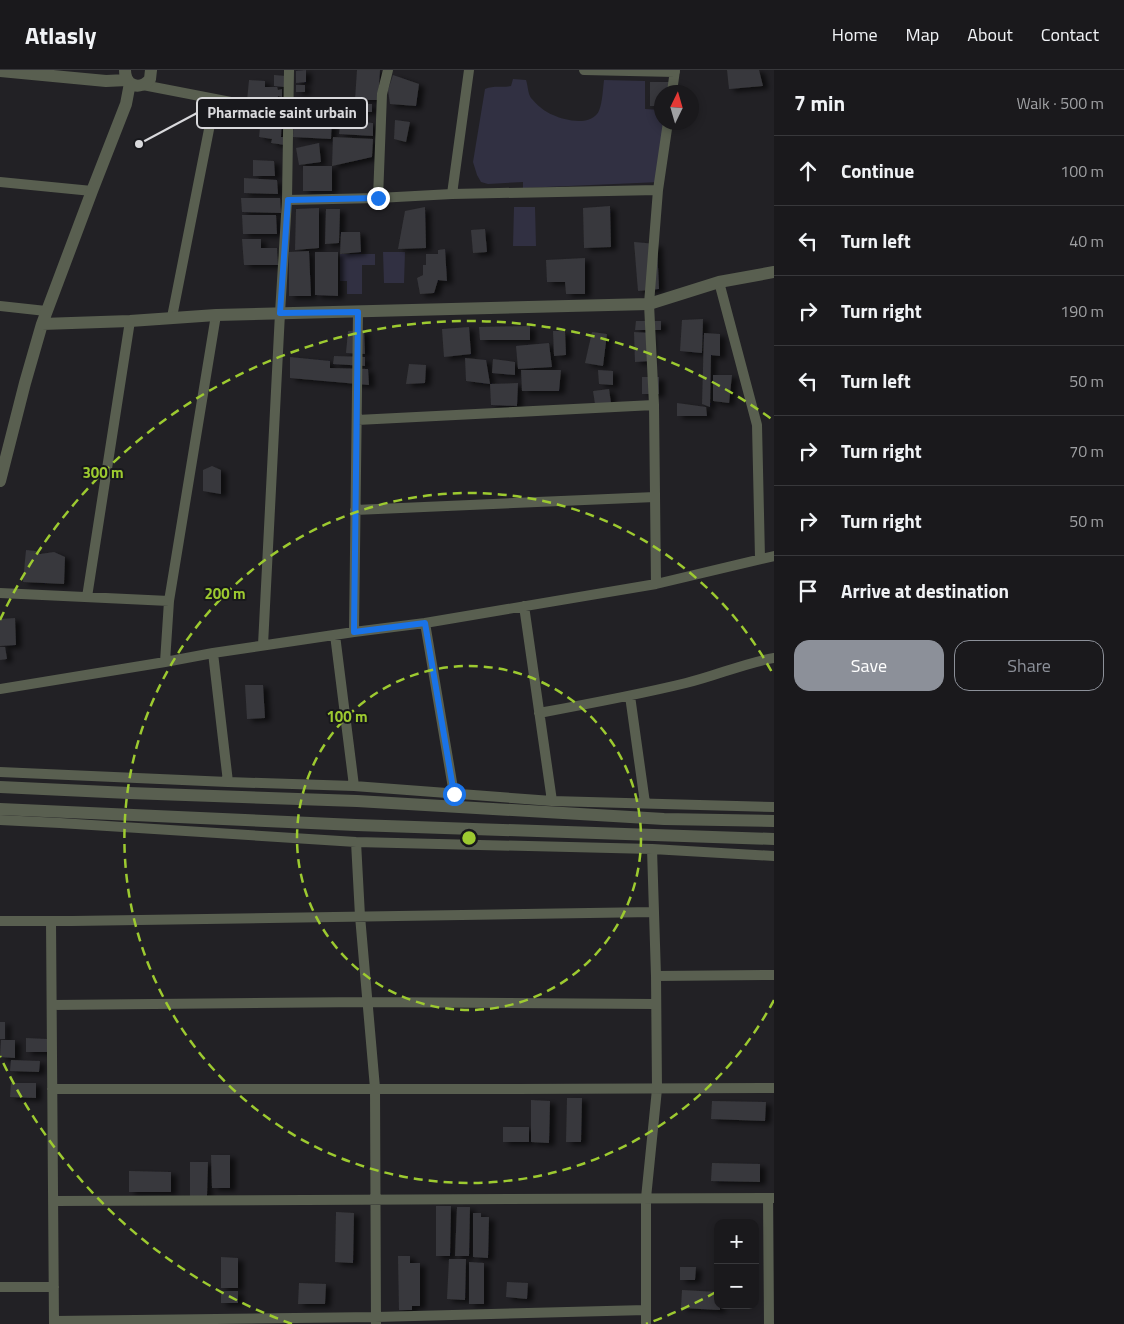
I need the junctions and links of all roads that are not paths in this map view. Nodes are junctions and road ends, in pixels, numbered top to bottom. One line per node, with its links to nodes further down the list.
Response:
1 (0, 70): 7 (street)
2 (151, 70): 10 (street)
3 (289, 70): 14 (street)
4 (388, 70): 20 (street)
5 (469, 70): 19 (street)
6 (584, 70): 8 (street)
7 (15, 71): 9 (street)
8 (675, 71): 11 (street)
9 (127, 78): 10 (street); 13 (street)
10 (143, 85): 12 (street); 13 (street)
11 (673, 85)
12 (215, 99): 14 (street); 30 (street)
13 (126, 104): 18 (street)
14 (288, 113): 21 (street)
15 (667, 130): 17 (street)
16 (0, 182): 18 (street)
17 (658, 190): 19 (street); 24 (street)
18 (92, 191): 26 (street)
19 (452, 194): 20 (street)
20 (378, 198): 21 (street)
21 (288, 200): 28 (street)
22 (774, 272): 23 (street)
23 (719, 282): 24 (street); 39 (street)
24 (649, 304): 27 (street); 33 (street)
25 (0, 306): 26 (street)
26 (46, 311): 32 (street)
27 (358, 312): 28 (street); 34 (street)
28 (280, 313): 29 (street); 48 (street)
29 (216, 315): 30 (street); 43 (street)
30 (172, 318): 31 (street)
31 (130, 321): 32 (street); 42 (street)
32 (42, 324): 35 (street)
33 (654, 405): 34 (street); 36 (street)
34 (357, 420): 37 (street)
35 (0, 481)
36 (655, 497): 37 (street); 40 (street)
37 (355, 510): 46 (street)
38 (774, 556): 39 (street)
39 (760, 558): 40 (street)
40 (656, 584): 44 (street)
41 (0, 593): 42 (street)
42 (86, 597): 43 (street)
43 (169, 601): 51 (street)
44 (524, 606): 45 (street); 54 (street)
45 (425, 623): 46 (street); 59 (street)
46 (354, 632): 47 (street)
47 (335, 635): 48 (street); 57 (street)
48 (263, 646): 49 (street)
49 (213, 653): 51 (street); 56 (street)
50 (774, 658): 53 (street)
51 (165, 662): 52 (street)
52 (0, 689)
53 (630, 696): 54 (street); 61 (street)
54 (539, 714): 60 (street)
55 (0, 772): 56 (street)
56 (228, 782): 57 (street)
57 (354, 786): 59 (street)
58 (0, 787): 65 (street)
59 (454, 794): 60 (street)
60 (552, 801): 61 (street)
61 (645, 803): 62 (street)
62 (774, 807)
63 (0, 809): 66 (street)
64 (0, 820): 67 (street)
65 (774, 821)
66 (774, 840)
67 (356, 842): 68 (street); 71 (street)
68 (652, 849): 69 (street); 70 (street)
69 (774, 856)
70 (654, 912): 71 (street); 75 (street)
71 (360, 916): 73 (street); 76 (street)
72 (0, 921): 73 (street)
73 (51, 921): 78 (street)
74 (774, 975): 75 (street)
75 (656, 976): 77 (street)
76 (367, 1002): 77 (street); 78 (street); 79 (street)
77 (655, 1004): 82 (street)
78 (52, 1005): 81 (street)
79 (375, 1088): 81 (street); 82 (street); 85 (street)
80 (774, 1088): 82 (street)
81 (52, 1089): 86 (street)
82 (657, 1089): 83 (street)
83 (646, 1198): 84 (street); 85 (street); 89 (street)
84 (771, 1198): 93 (street)
85 (375, 1200): 86 (street); 90 (street)
86 (53, 1201): 88 (street)
87 (0, 1287): 88 (street)
88 (54, 1287): 91 (street)
89 (646, 1310): 90 (street); 92 (street)
90 (376, 1320): 91 (street)
91 (54, 1322)
92 (646, 1324)
93 (769, 1324)

